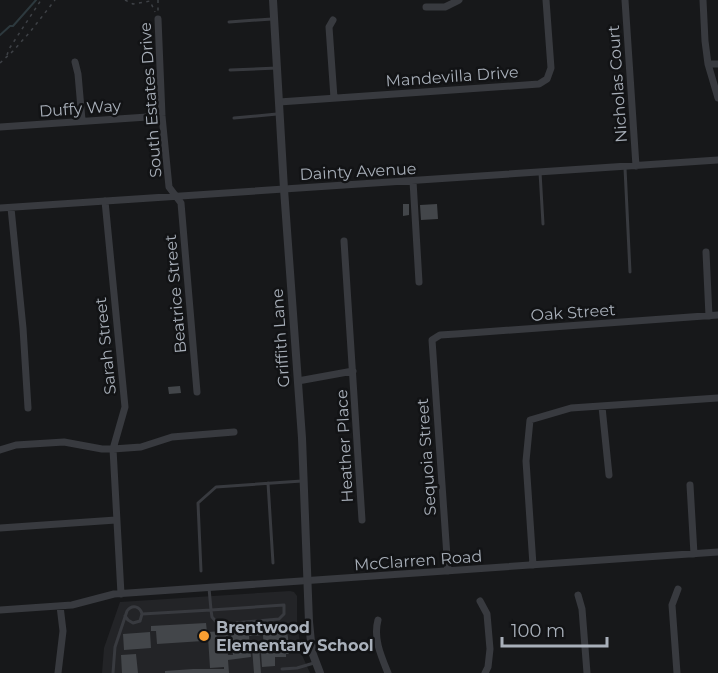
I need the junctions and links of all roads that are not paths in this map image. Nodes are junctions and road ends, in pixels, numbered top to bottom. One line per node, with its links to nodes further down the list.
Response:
1 (273, 0): 7 (street, Griffith Lane)
2 (459, 0): 6 (street)
3 (546, 0): 16 (street, Mandevilla Drive)
4 (625, 0): 26 (street, Nicholas Court)
5 (703, 0): 12 (street)
6 (426, 7)
7 (274, 18): 10 (lane); 14 (street, Griffith Lane)
8 (158, 19): 20 (street, South Estates Drive)
9 (333, 20): 16 (street)
10 (229, 22)
11 (75, 62): 22 (street)
12 (708, 64): 13 (street); 17 (street)
13 (718, 64)
14 (277, 68): 15 (lane); 18 (street, Griffith Lane)
15 (230, 70)
16 (334, 98): 18 (street, Mandevilla Drive)
17 (718, 98)
18 (279, 102): 19 (street, Griffith Lane)
19 (279, 114): 21 (lane); 29 (street, Griffith Lane)
20 (162, 116): 22 (street, Duffy Way); 30 (street, South Estates Drive)
21 (234, 118)
22 (82, 120): 23 (street, Duffy Way)
23 (0, 127)
24 (718, 160): 26 (street, Dainty Avenue)
25 (625, 166): 26 (street, Dainty Avenue); 27 (street, Dainty Avenue); 37 (lane)
26 (636, 166)
27 (540, 172): 28 (street, Dainty Avenue); 34 (lane)
28 (413, 181): 29 (street, Dainty Avenue); 38 (street)
29 (284, 189): 30 (street, Dainty Avenue); 43 (street, Griffith Lane)
30 (176, 196): 31 (street, Dainty Avenue); 44 (street, Beatrice Street)
31 (105, 201): 33 (street, Dainty Avenue); 49 (street, Sarah Street)
32 (0, 208): 33 (street, Dainty Avenue)
33 (11, 208): 47 (street)
34 (543, 224)
35 (344, 241): 42 (street, Heather Place)
36 (706, 252): 40 (street)
37 (630, 272)
38 (419, 282)
39 (718, 315): 40 (street, Oak Street)
40 (709, 316): 41 (street, Oak Street)
41 (432, 340): 63 (street, Sequoia Street)
42 (353, 371): 43 (street, Heather Place); 56 (street, Heather Place)
43 (298, 381): 52 (street, Griffith Lane)
44 (197, 392)
45 (718, 398): 46 (street)
46 (602, 406): 51 (street); 61 (street)
47 (28, 408)
48 (234, 432): 49 (street)
49 (112, 449): 50 (street); 55 (street, Sarah Street)
50 (0, 450)
51 (609, 475)
52 (303, 481): 53 (lane); 64 (street, Griffith Lane)
53 (268, 483): 60 (lane); 62 (lane)
54 (690, 485): 59 (street)
55 (116, 520): 57 (street); 67 (street, Sarah Street)
56 (362, 520)
57 (0, 528)
58 (718, 552): 59 (street, McClarren Road)
59 (694, 554): 61 (street, McClarren Road)
60 (273, 563)
61 (534, 565): 63 (street, McClarren Road)
62 (201, 571)
63 (448, 571): 64 (street, McClarren Road)
64 (307, 581): 65 (street, McClarren Road); 76 (street, Griffith Lane)
65 (210, 588): 67 (street, McClarren Road); 72 (lane)
66 (678, 589): 86 (street)
67 (121, 594): 70 (street, McClarren Road)
68 (578, 595): 85 (street)
69 (480, 601): 84 (street)
70 (60, 606): 71 (street, McClarren Road); 79 (street)
71 (0, 610)
72 (211, 610): 72 (lane); 73 (lane)
73 (142, 614): 74 (lane); 74 (lane)
74 (125, 616): 80 (lane)
75 (378, 620): 83 (street)
76 (316, 662): 77 (lane); 82 (street, Griffith Lane)
77 (297, 668): 78 (lane); 81 (lane)
78 (282, 669)
79 (58, 673)
80 (113, 673)
81 (298, 673)
82 (320, 673)
83 (388, 673)
84 (485, 673)
85 (587, 673)
86 (677, 673)

